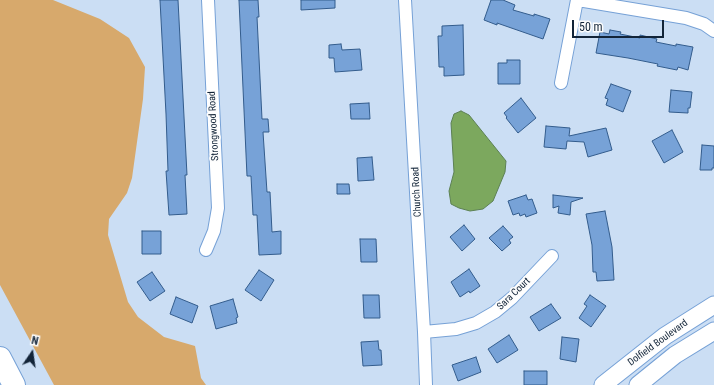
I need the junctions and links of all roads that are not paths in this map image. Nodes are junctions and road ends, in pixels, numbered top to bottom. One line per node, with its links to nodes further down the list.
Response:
1 (208, 0): 6 (street, Strongwood Road)
2 (405, 0): 10 (street, Church Road)
3 (577, 0): 4 (street); 5 (street)
4 (714, 31)
5 (561, 83)
6 (206, 250)
7 (552, 256): 10 (street, Sara Court)
8 (714, 305): 14 (main road, Dolfield Boulevard)
9 (714, 331): 15 (main road, Dolfield Boulevard)
10 (424, 332): 13 (street, Church Road)
11 (0, 358): 12 (highway)
12 (14, 385)
13 (426, 385)
14 (603, 385)
15 (638, 385)

